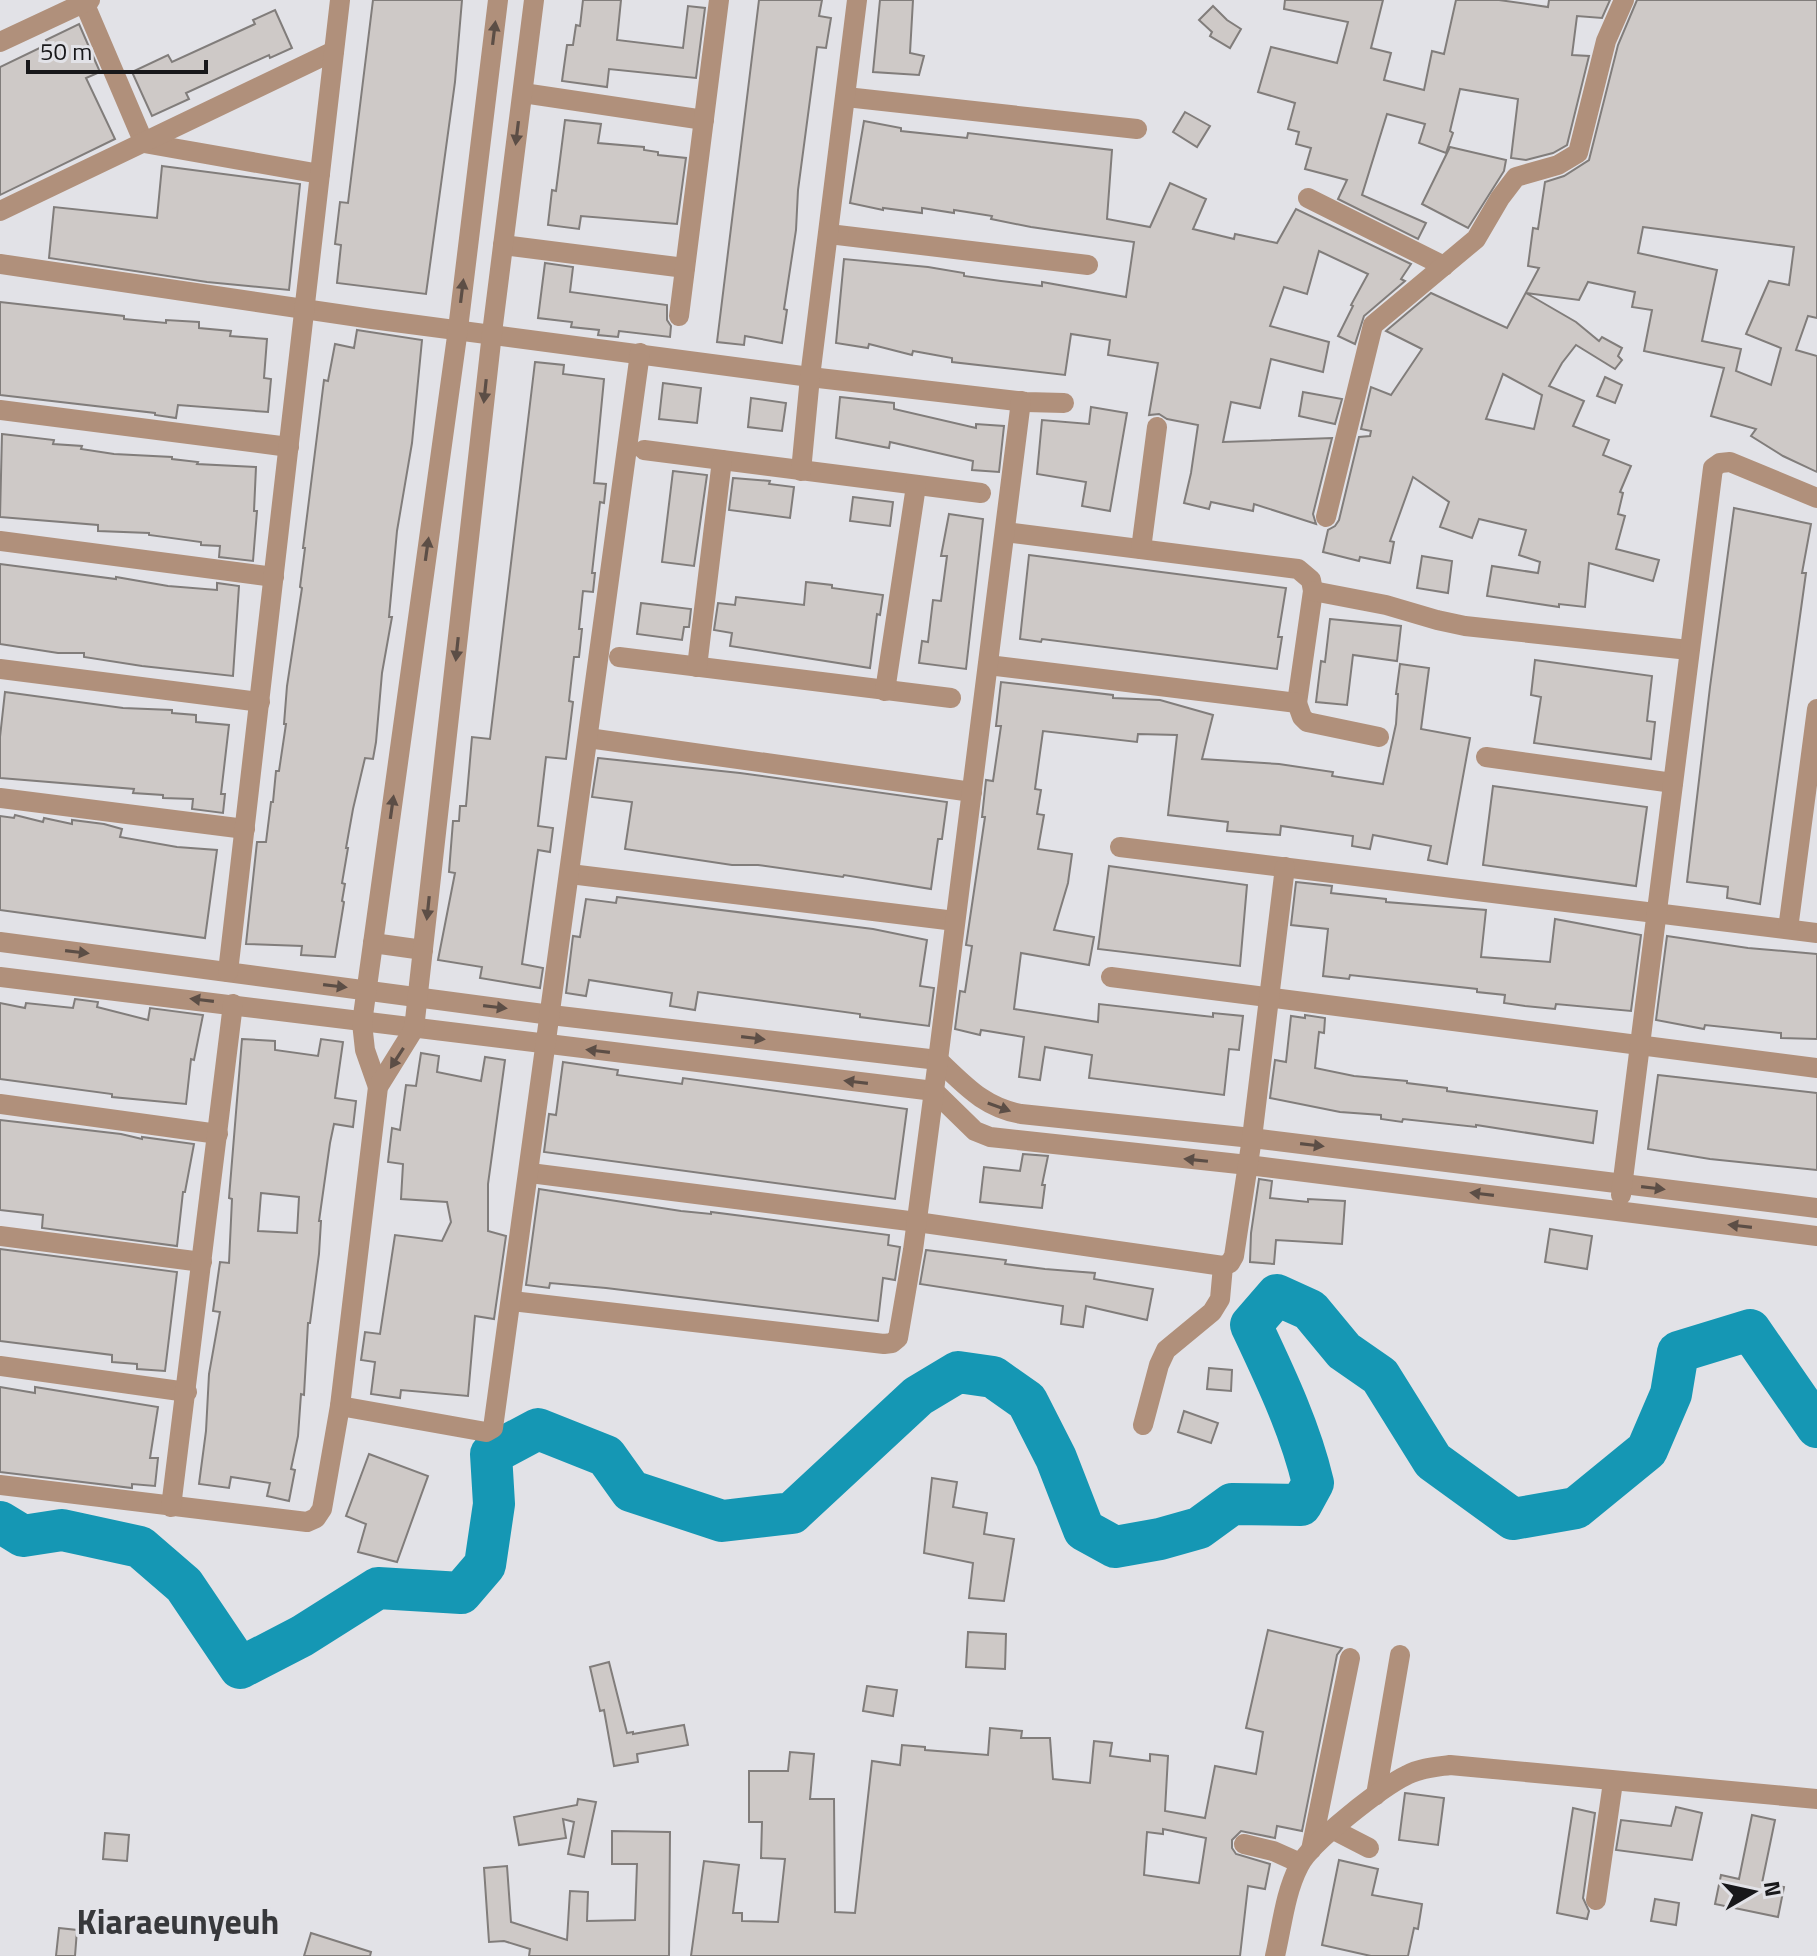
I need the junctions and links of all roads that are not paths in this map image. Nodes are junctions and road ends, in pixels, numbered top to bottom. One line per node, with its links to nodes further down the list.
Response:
1 (340, 0): 9 (street)
2 (498, 0): 26 (street, one-way to 2)
3 (534, 0): 10 (street)
4 (719, 0): 12 (street)
5 (857, 0): 11 (street)
6 (1624, 0): 22 (street)
7 (85, 1): 8 (street); 14 (street)
8 (0, 42)
9 (334, 51): 14 (street); 15 (street)
10 (523, 93): 12 (street); 19 (street, one-way to 19)
11 (846, 97): 13 (street); 18 (street)
12 (704, 120): 23 (street)
13 (1137, 129)
14 (144, 143): 15 (street); 17 (street)
15 (320, 174): 24 (street)
16 (1308, 198): 22 (street)
17 (0, 211)
18 (829, 234): 21 (street); 29 (street)
19 (503, 245): 23 (street); 27 (street)
20 (0, 264): 24 (street)
21 (1088, 265)
22 (1444, 266): 41 (street)
23 (685, 268): 25 (street)
24 (305, 310): 26 (street); 34 (street)
25 (679, 316)
26 (458, 329): 27 (street); 72 (street, one-way to 26)
27 (492, 333): 28 (street); 73 (street, one-way to 73)
28 (640, 353): 29 (street); 58 (street)
29 (810, 377): 30 (street); 37 (street)
30 (1021, 401): 31 (street); 42 (street)
31 (1064, 403)
32 (0, 410): 34 (street)
33 (1157, 427): 44 (street)
34 (289, 447): 45 (street)
35 (644, 450): 36 (street)
36 (722, 460): 37 (street); 50 (street)
37 (801, 471): 38 (street)
38 (916, 486): 39 (street); 52 (street)
39 (981, 493)
40 (1817, 498): 47 (street)
41 (1326, 517)
42 (1005, 532): 44 (street); 49 (street)
43 (0, 541): 45 (street)
44 (1141, 549): 46 (street)
45 (274, 577): 54 (street)
46 (1313, 591): 47 (street); 55 (street)
47 (1689, 650): 60 (street)
48 (619, 657): 50 (street)
49 (988, 665): 55 (street); 61 (street)
50 (697, 667): 52 (street)
51 (0, 669): 54 (street)
52 (885, 691): 53 (street)
53 (951, 698)
54 (260, 702): 63 (street)
55 (1297, 703): 57 (street)
56 (1817, 709): 69 (street)
57 (1379, 737)
58 (588, 738): 61 (street); 66 (street)
59 (1486, 757): 60 (street)
60 (1673, 783): 67 (street)
61 (972, 792): 68 (street)
62 (0, 798): 63 (street)
63 (245, 829): 74 (street)
64 (1120, 847): 65 (street)
65 (1285, 867): 67 (street); 79 (street)
66 (570, 874): 68 (street); 81 (street)
67 (1656, 913): 69 (street); 85 (street)
68 (955, 921): 86 (street)
69 (1788, 929): 70 (street)
70 (1817, 933)
71 (0, 942): 74 (street, one-way to 74)
72 (373, 943): 73 (street); 77 (street)
73 (423, 950): 78 (street)
74 (228, 972): 77 (street, one-way to 77)
75 (0, 977): 80 (street, one-way to 75)
76 (1111, 977): 79 (street)
77 (367, 990): 78 (street); 82 (street)
78 (418, 997): 81 (street, one-way to 81); 83 (street)
79 (1269, 997): 85 (street); 92 (street)
80 (233, 1004): 82 (street); 91 (street)
81 (551, 1015): 84 (street); 86 (street, one-way to 86)
82 (362, 1023): 83 (street); 88 (street)
83 (414, 1029): 84 (street); 88 (street, one-way to 88)
84 (547, 1044): 89 (street, one-way to 84); 94 (street)
85 (1640, 1044): 87 (street); 95 (street)
86 (938, 1060): 89 (street); 92 (street, one-way to 92)
87 (1817, 1068)
88 (378, 1087): 106 (street)
89 (934, 1091): 93 (street, one-way to 89); 98 (street)
90 (0, 1104): 91 (street)
91 (218, 1134): 101 (street)
92 (1252, 1138): 93 (street); 95 (street, one-way to 95)
93 (1248, 1165): 97 (street, one-way to 93); 102 (street)
94 (530, 1173): 98 (street); 103 (street)
95 (1622, 1184): 96 (street, one-way to 96); 97 (street)
96 (1817, 1208)
97 (1619, 1211): 100 (street, one-way to 97)
98 (917, 1222): 102 (street); 103 (street)
99 (0, 1236): 101 (street)
100 (1817, 1236)
101 (202, 1262): 105 (street)
102 (1223, 1266): 107 (street)
103 (512, 1301): 106 (street)
104 (0, 1366): 105 (street)
105 (187, 1392): 109 (street)
106 (340, 1406): 109 (street)
107 (1143, 1425)
108 (0, 1485): 109 (street)
109 (171, 1507)
110 (1400, 1655): 113 (street)
111 (1350, 1658): 118 (street)
112 (1613, 1782): 113 (street); 114 (street); 119 (street)
113 (1376, 1795): 115 (street)
114 (1817, 1799)
115 (1334, 1830): 117 (street); 118 (street)
116 (1244, 1844): 118 (street)
117 (1369, 1848)
118 (1305, 1856): 120 (street)
119 (1596, 1900)
120 (1275, 1956)

